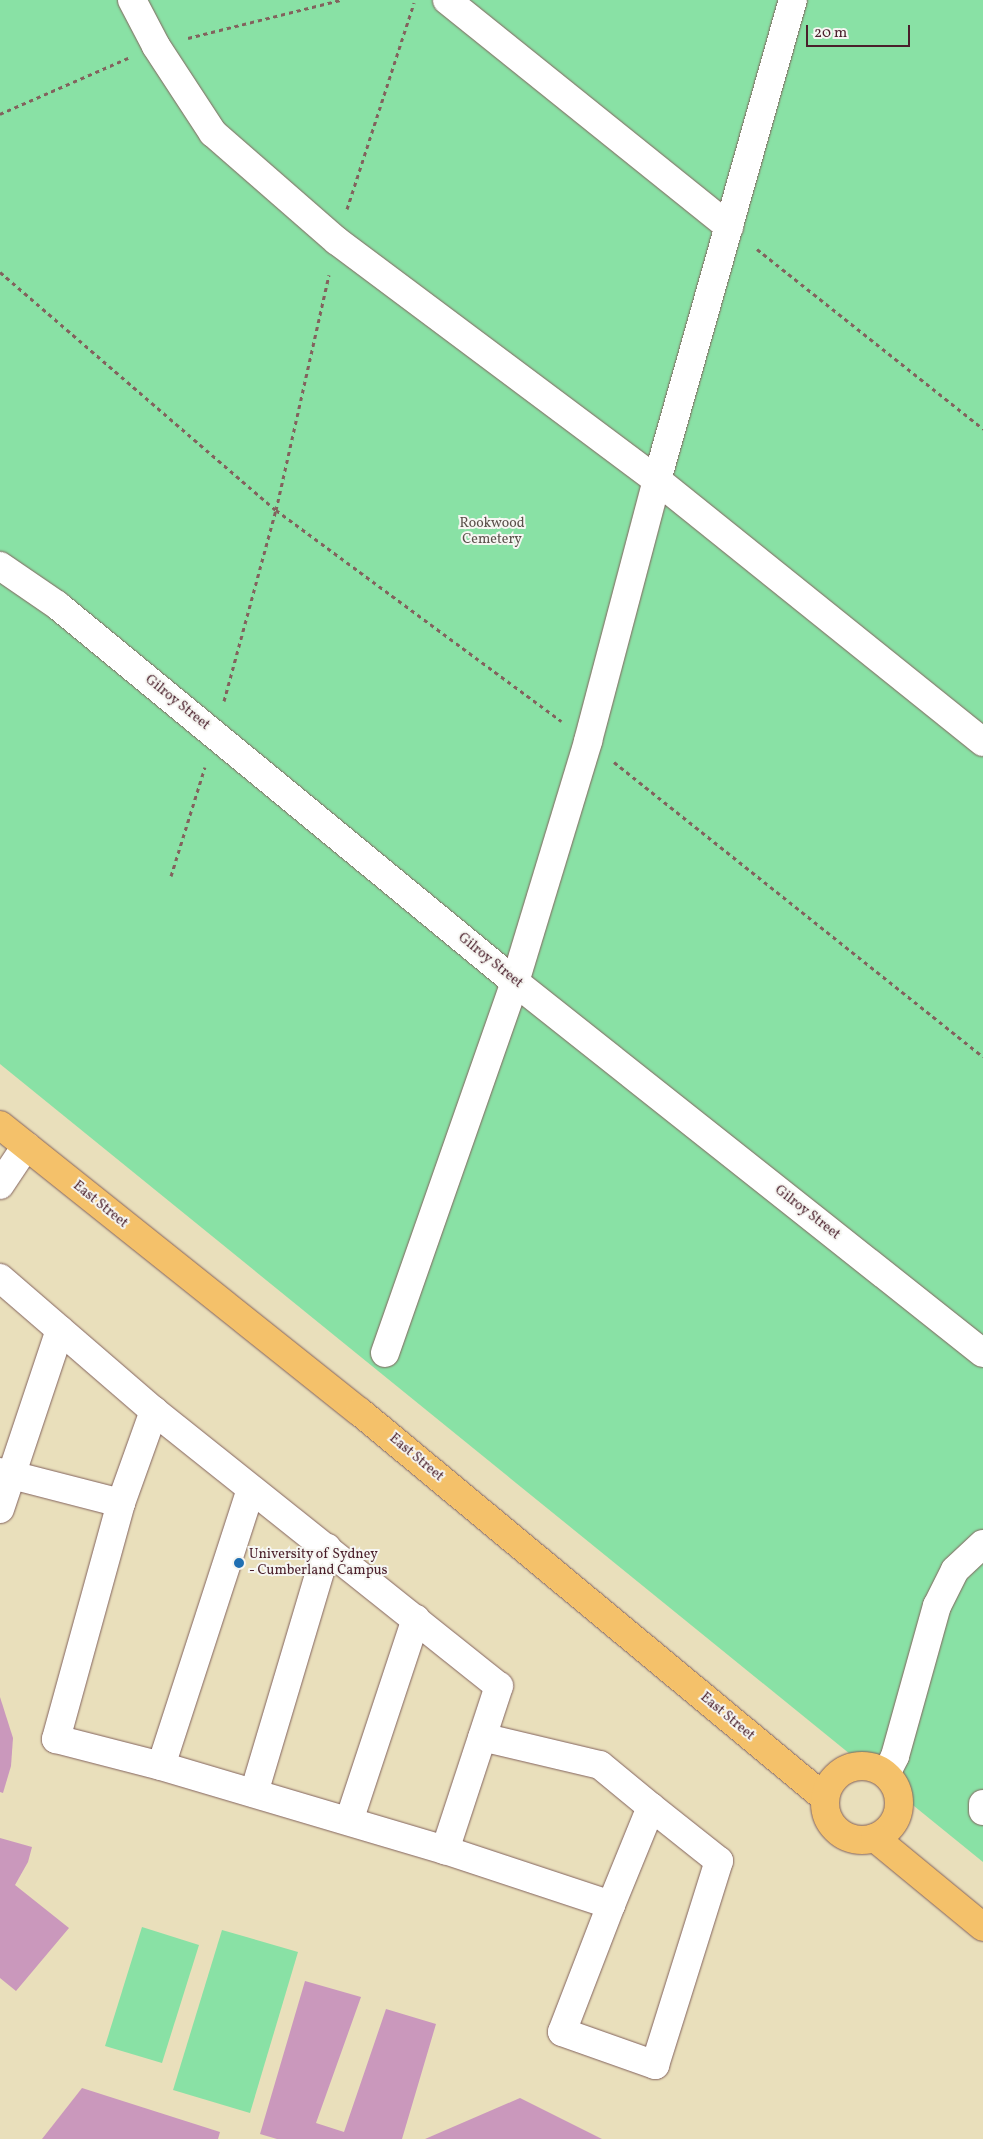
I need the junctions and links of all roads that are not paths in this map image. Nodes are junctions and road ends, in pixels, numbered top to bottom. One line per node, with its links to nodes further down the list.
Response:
1 (132, 0): 5 (street)
2 (447, 0): 4 (street)
3 (794, 0): 4 (street)
4 (729, 227): 5 (street)
5 (657, 480): 7 (street); 8 (street)
6 (0, 566): 8 (street, Gilroy Street)
7 (983, 742)
8 (515, 982): 14 (street); 15 (street, Gilroy Street)
9 (0, 1126): 10 (main road, East Street)
10 (26, 1146): 11 (street); 28 (main road, East Street)
11 (0, 1185)
12 (0, 1278): 13 (street)
13 (60, 1330): 16 (street); 17 (street)
14 (385, 1352)
15 (983, 1353)
16 (154, 1411): 18 (street); 19 (street)
17 (4, 1473): 19 (street); 20 (street)
18 (251, 1488): 22 (street); 25 (street)
19 (121, 1503): 25 (street)
20 (0, 1509)
21 (983, 1544): 26 (street)
22 (327, 1548): 23 (street); 27 (street)
23 (416, 1619): 24 (street); 32 (street)
24 (482, 1737): 30 (street); 34 (street)
25 (161, 1766): 27 (street)
26 (886, 1774): 28 (main road); 33 (main road)
27 (254, 1793): 32 (street)
28 (825, 1798): 33 (main road)
29 (983, 1804): 31 (street)
30 (651, 1806): 35 (street); 35 (street)
31 (983, 1811)
32 (349, 1821): 34 (street)
33 (874, 1838): 36 (main road)
34 (445, 1850): 35 (street)
35 (611, 1905)
36 (983, 1927)

